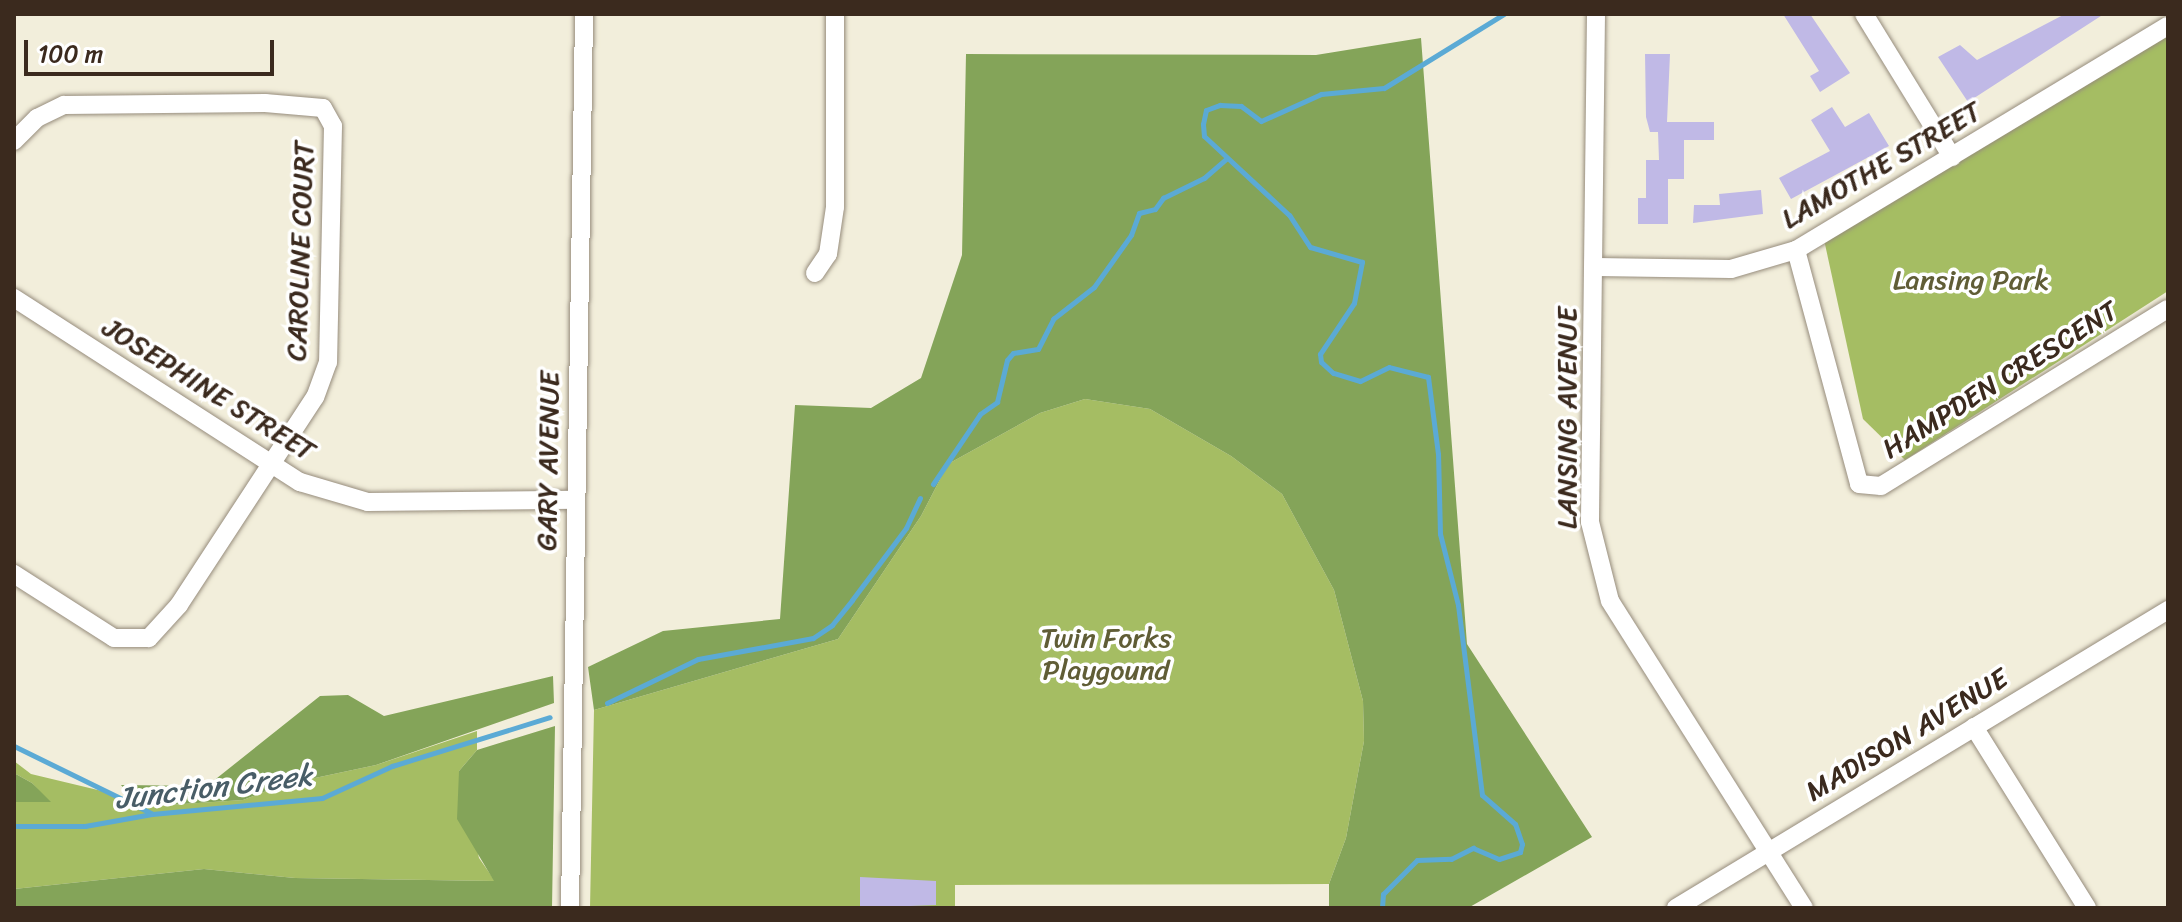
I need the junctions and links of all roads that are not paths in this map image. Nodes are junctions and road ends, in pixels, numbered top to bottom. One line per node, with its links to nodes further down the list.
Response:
1 (584, 14): 14 (street, GARY AVENUE)
2 (835, 14): 10 (street)
3 (1596, 14): 9 (street, LANSING AVENUE)
4 (1864, 14): 7 (street)
5 (2168, 26): 7 (street, LAMOTHE STREET)
6 (14, 141): 13 (street, CAROLINE COURT)
7 (1952, 157): 8 (street, LAMOTHE STREET)
8 (1796, 250): 9 (street, LAMOTHE STREET); 12 (street, HAMPDEN CRESCENT)
9 (1596, 267): 18 (street, LANSING AVENUE)
10 (815, 273)
11 (14, 298): 13 (street, JOSEPHINE STREET)
12 (2168, 309)
13 (270, 465): 14 (street, JOSEPHINE STREET); 15 (street)
14 (576, 500): 19 (street, GARY AVENUE)
15 (14, 574)
16 (2168, 610): 17 (street, MADISON AVENUE)
17 (1974, 727): 18 (street, MADISON AVENUE); 22 (street)
18 (1768, 853): 20 (street, MADISON AVENUE); 21 (street, LANSING AVENUE)
19 (570, 908)
20 (1676, 908)
21 (1804, 908)
22 (2087, 908)

